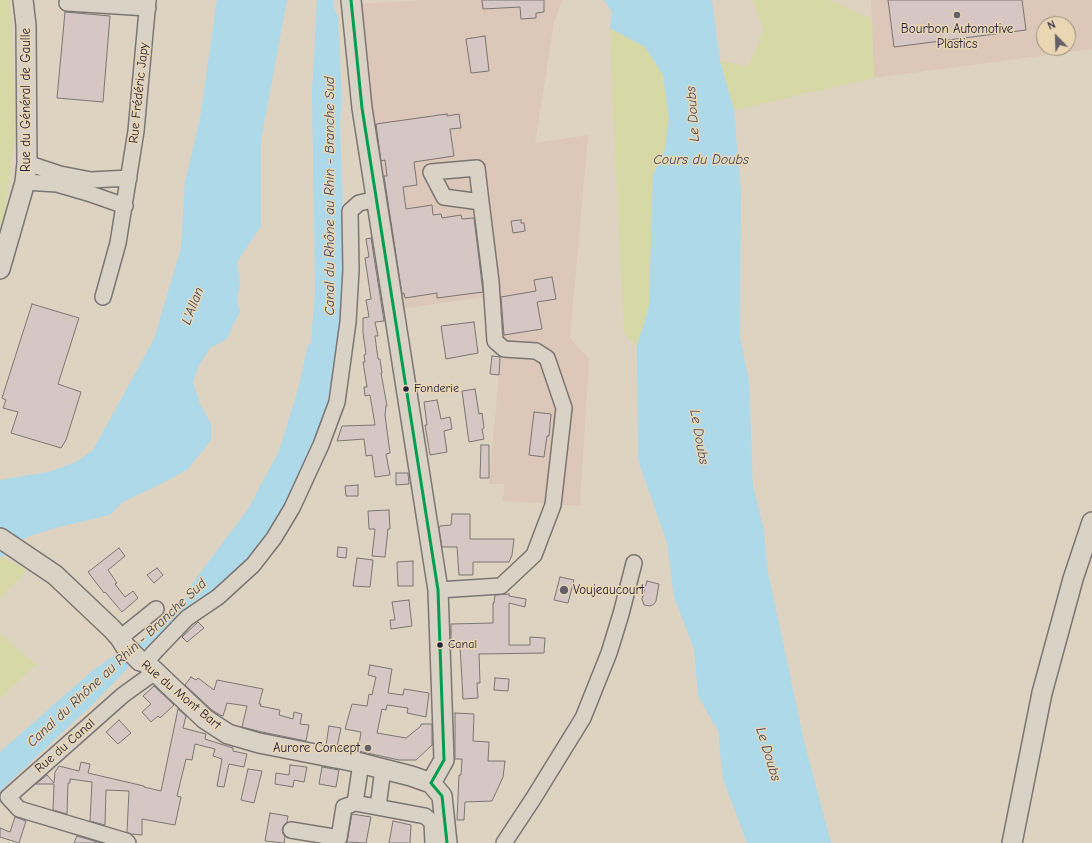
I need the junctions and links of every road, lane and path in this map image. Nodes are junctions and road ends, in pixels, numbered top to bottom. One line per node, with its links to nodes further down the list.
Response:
1 (24, 0): 5 (main road, Rue du Général de Gaulle)
2 (355, 0): 8 (main road)
3 (67, 3): 4 (street, Rue Frédéric Japy)
4 (148, 4): 6 (street, Rue Frédéric Japy)
5 (27, 163): 6 (street); 7 (main road, Rue du Général de Gaulle)
6 (129, 178): 10 (street, Rue Frédéric Japy)
7 (25, 182): 10 (street); 11 (main road, Rue du Général de Gaulle)
8 (377, 199): 16 (main road); 19 (street, Rue du Canal)
9 (481, 202): 16 (street)
10 (125, 206): 12 (street, Rue Frédéric Japy)
11 (0, 269)
12 (103, 297)
13 (1092, 522): 30 (main road)
14 (0, 538): 18 (main road, Rue du Mont Bart)
15 (634, 563): 29 (street)
16 (438, 590): 22 (main road)
17 (156, 608): 18 (street)
18 (122, 642): 19 (main road, Rue du Mont Bart)
19 (147, 665): 20 (main road, Rue du Mont Bart); 26 (street, Rue du Canal)
20 (361, 763): 21 (main road, Rue du Mont Bart); 23 (street)
21 (383, 769): 22 (main road, Rue du Mont Bart); 24 (street)
22 (431, 783): 28 (main road)
23 (354, 803): 24 (street); 25 (street)
24 (378, 807): 27 (street)
25 (291, 830)
26 (128, 843)
27 (433, 843)
28 (447, 843)
29 (504, 843)
30 (1012, 843)

